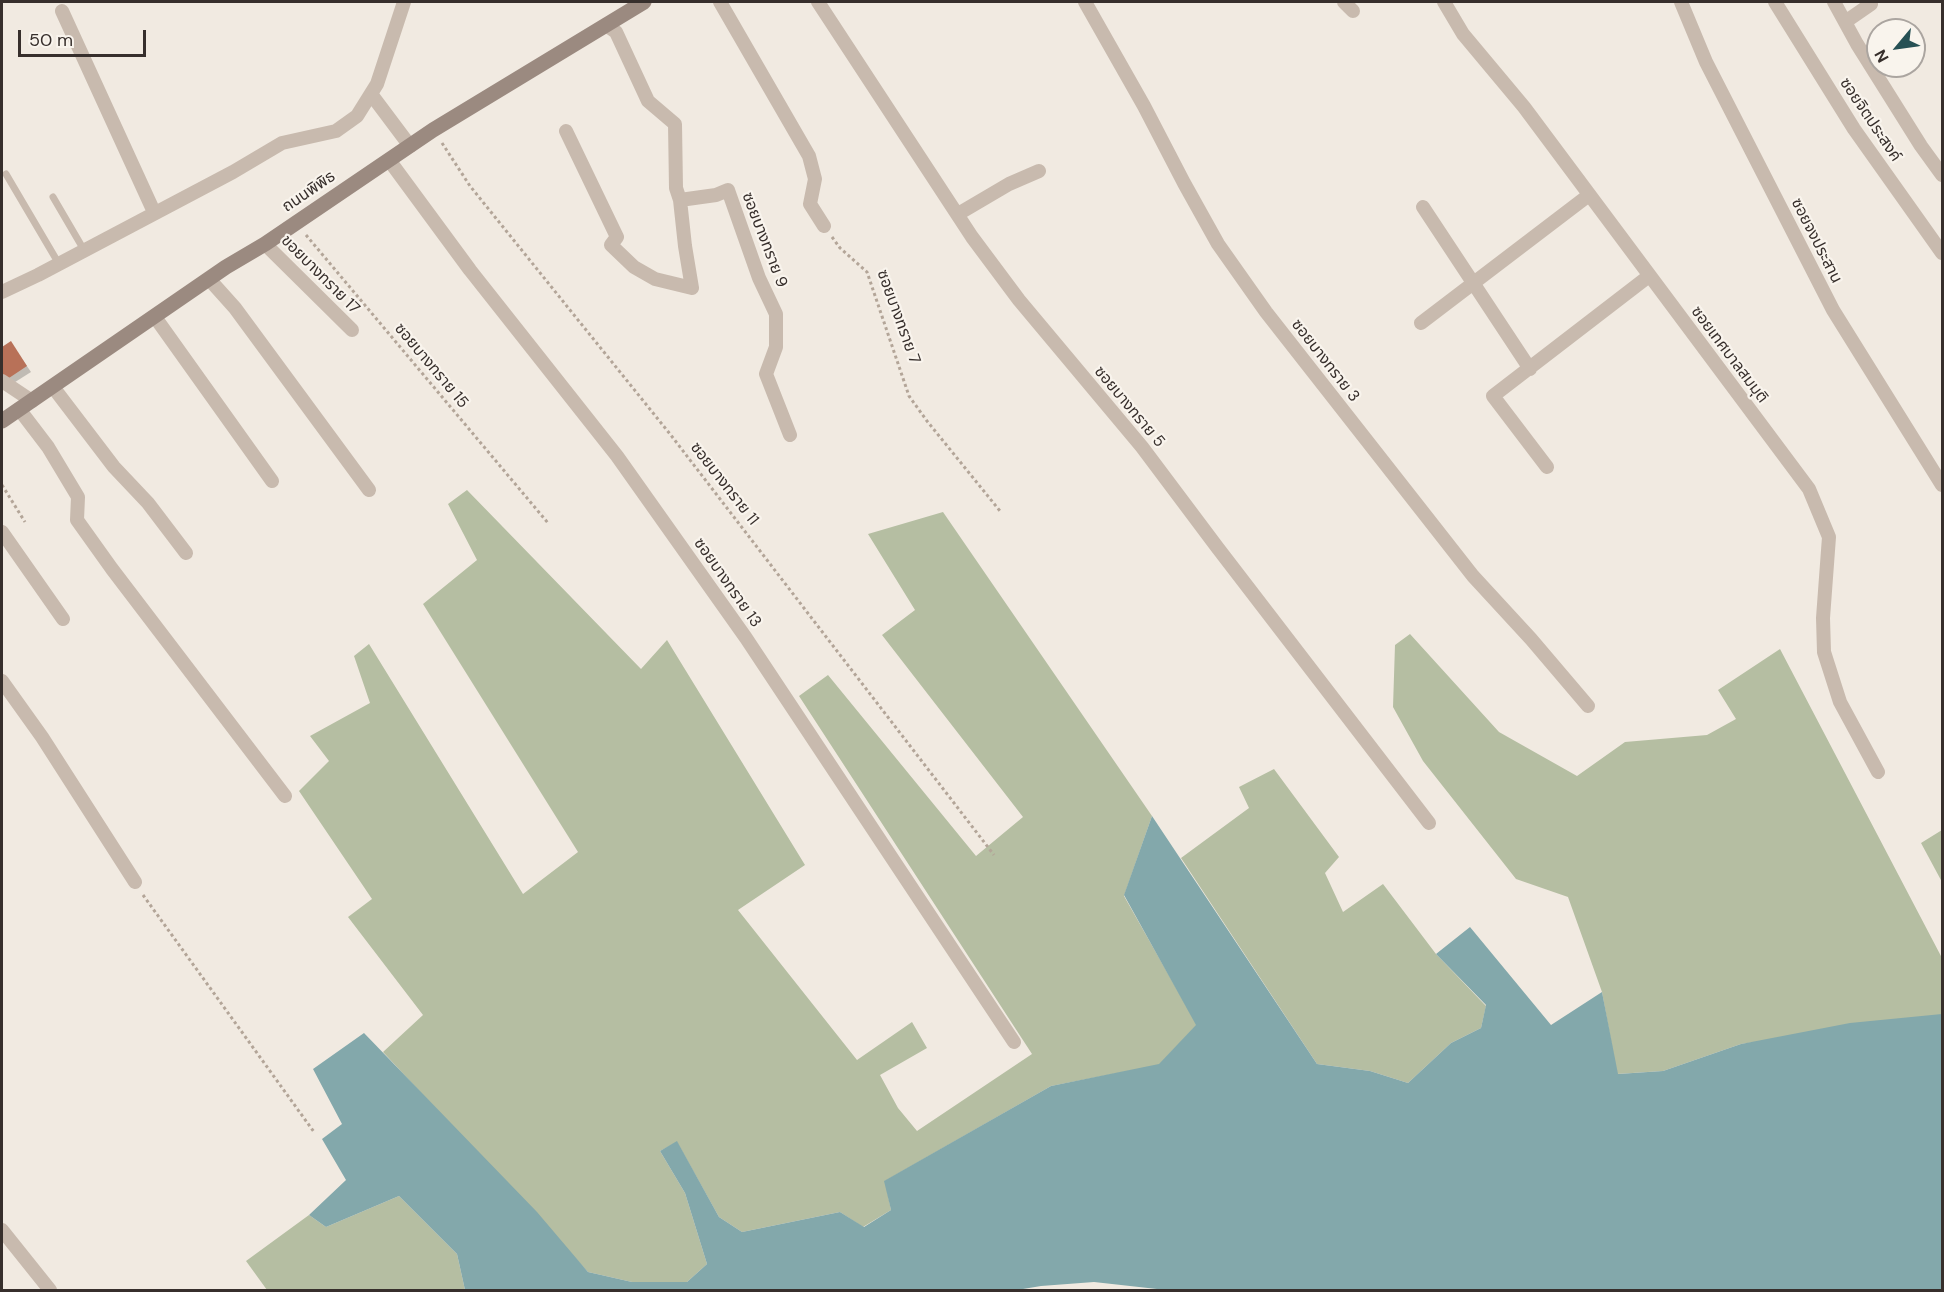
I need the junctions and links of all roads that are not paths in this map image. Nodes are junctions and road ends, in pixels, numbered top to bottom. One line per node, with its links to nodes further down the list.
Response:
1 (404, 2): 14 (street)
2 (644, 2): 13 (street, ถนนพิพิธ)
3 (720, 2): 27 (street)
4 (818, 2): 26 (street, ซอยบางทราย 5)
5 (1085, 2): 53 (street, ซอยบางทราย 3)
6 (1444, 2): 21 (street, ซอยเทศบาลสมมุติ)
7 (1681, 2): 47 (street, ซอยจงประสาน)
8 (1775, 2): 30 (street, ซอยจิตประสงค์)
9 (1834, 2): 12 (street)
10 (1870, 2): 12 (street)
11 (62, 11): 25 (street)
12 (1845, 22): 20 (street)
13 (606, 25): 16 (street, ถนนพิพิธ); 23 (street)
14 (371, 94): 16 (street); 25 (street)
15 (566, 131): 23 (street)
16 (410, 146): 17 (street, ถนนพิพิธ)
17 (389, 159): 28 (street, ถนนพิพิธ); 58 (street, ซอยบางทราย 13)
18 (1039, 171): 26 (street)
19 (6, 174): 31 (lane)
20 (1942, 176)
21 (1589, 195): 32 (street, ซอยเทศบาลสมมุติ); 34 (street)
22 (53, 197): 29 (lane)
23 (680, 200): 44 (street, ซอยบางทราย 9)
24 (1423, 207): 34 (street)
25 (154, 212): 29 (street)
26 (958, 214): 56 (street, ซอยบางทราย 5)
27 (824, 226)
28 (265, 244): 33 (street, ถนนพิพิธ); 38 (street, ขอยบางทราย 17)
29 (84, 250): 31 (street)
30 (1942, 253)
31 (59, 264): 35 (street)
32 (1649, 276): 39 (street); 54 (street, ซอยเทศบาลสมมุติ)
33 (209, 279): 36 (street, ถนนพิพิธ); 48 (street)
34 (1473, 284): 37 (street); 39 (street)
35 (2, 292)
36 (155, 317): 41 (street, ถนนพิพิธ); 46 (street)
37 (1421, 323)
38 (352, 330)
39 (1530, 369): 45 (street)
40 (2, 381): 42 (street)
41 (53, 387): 42 (street, ถนนพิพิธ); 50 (street)
42 (25, 405): 43 (street, ถนนพิพิธ); 55 (street)
43 (2, 421)
44 (790, 435)
45 (1547, 467)
46 (272, 481)
47 (1942, 485)
48 (369, 490)
49 (2, 532): 51 (street)
50 (186, 553)
51 (63, 618)
52 (2, 681): 57 (street)
53 (1588, 706)
54 (1878, 772)
55 (285, 796)
56 (1429, 823)
57 (135, 882)
58 (1014, 1042)
59 (2, 1230): 60 (street)
60 (50, 1290)

